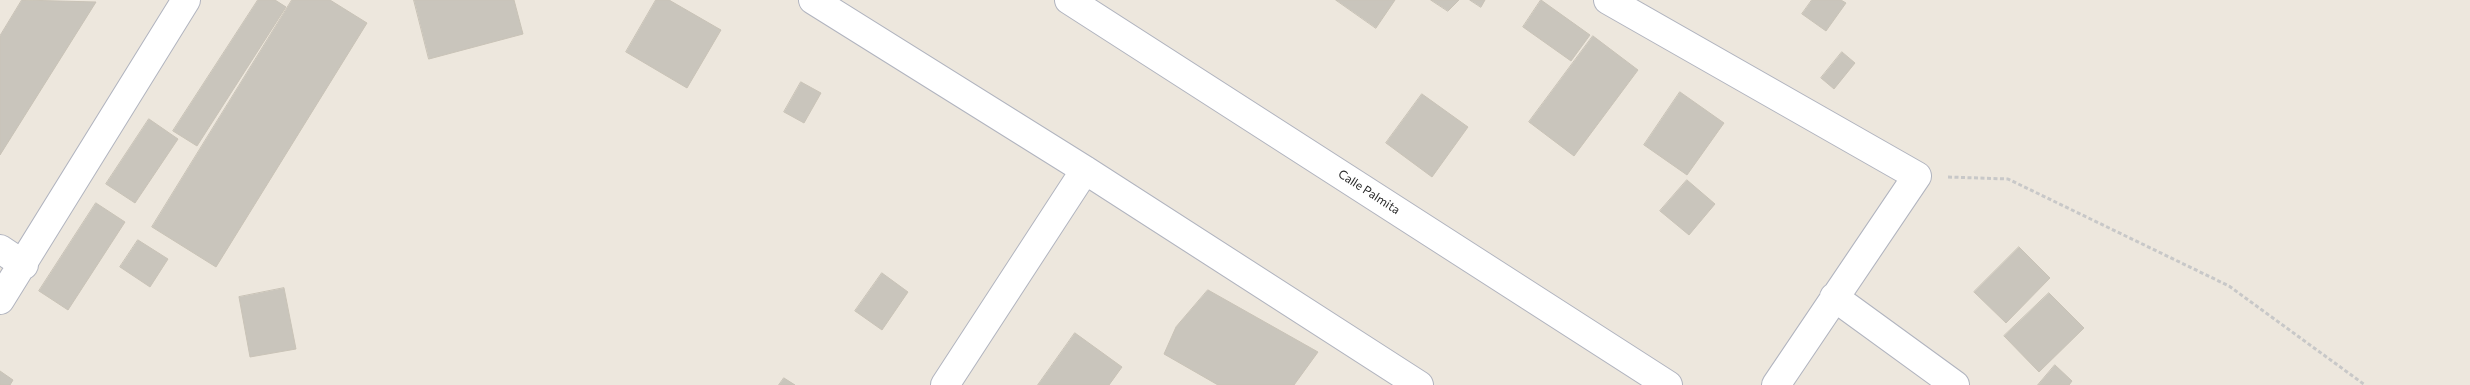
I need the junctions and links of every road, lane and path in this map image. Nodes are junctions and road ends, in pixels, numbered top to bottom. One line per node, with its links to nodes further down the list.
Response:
1 (813, 0): 5 (street)
2 (1069, 0): 13 (street, Calle Palmita)
3 (1608, 0): 6 (street)
4 (184, 1): 8 (street)
5 (1085, 170): 11 (street); 12 (street)
6 (1917, 176): 9 (street); 16 (path)
7 (0, 249): 8 (street)
8 (24, 265): 10 (street)
9 (1834, 297): 14 (street); 15 (street)
10 (0, 300)
11 (945, 385)
12 (1419, 385)
13 (1668, 385)
14 (1776, 385)
15 (1955, 385)
16 (2365, 385)

